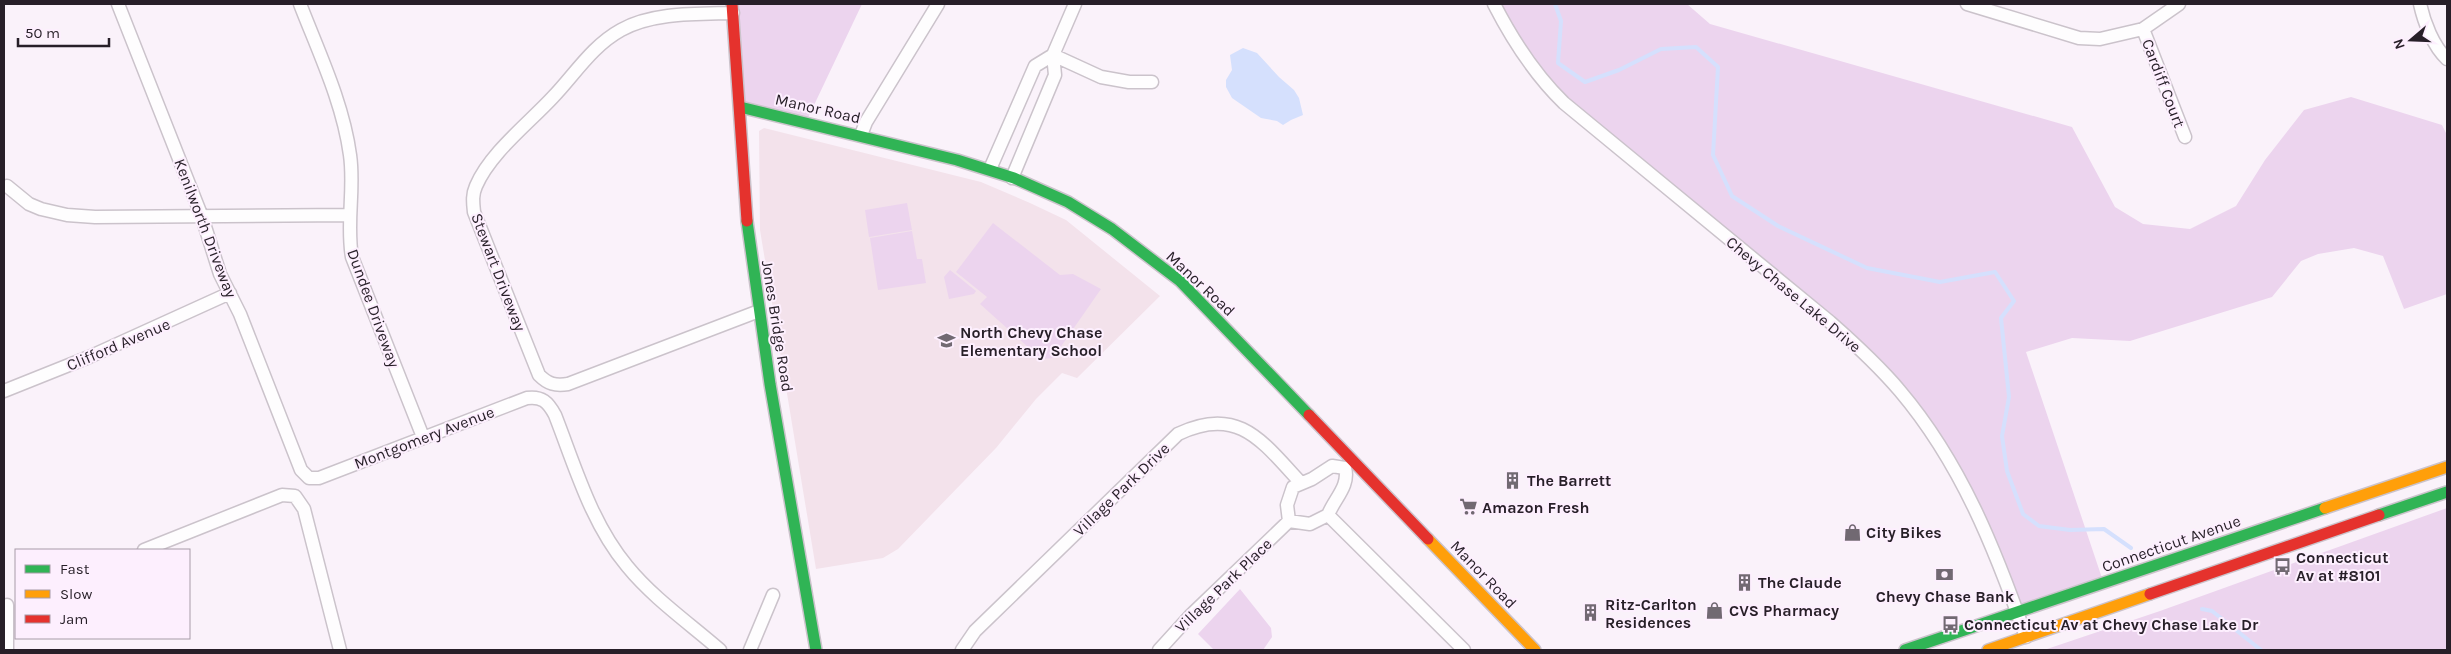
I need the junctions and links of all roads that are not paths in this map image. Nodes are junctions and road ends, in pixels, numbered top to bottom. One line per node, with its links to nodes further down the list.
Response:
1 (118, 4): 21 (street, Kenilworth Driveway)
2 (300, 4): 20 (street, Dundee Driveway)
3 (938, 4): 15 (street)
4 (1074, 4): 11 (street)
5 (1494, 4): 36 (street, Chevy Chase Lake Drive)
6 (1967, 4): 10 (street)
7 (2179, 4): 10 (street)
8 (2420, 4): 12 (street)
9 (732, 8): 14 (main road, Jones Bridge Road); 23 (street, Stewart Driveway)
10 (2143, 29): 16 (street, Cardiff Court)
11 (1053, 54): 13 (street); 17 (street); 18 (street)
12 (2447, 59)
13 (1152, 82)
14 (740, 107): 15 (main road, Manor Road); 23 (main road, Jones Bridge Road)
15 (861, 134): 17 (main road, Manor Road)
16 (2185, 137)
17 (990, 169): 18 (main road, Manor Road)
18 (1012, 178): 26 (main road, Manor Road)
19 (8, 186): 21 (street)
20 (349, 215): 21 (street); 25 (street, Dundee Driveway)
21 (202, 217): 22 (street, Kenilworth Driveway)
22 (230, 293): 24 (street, Clifford Avenue); 28 (street, Kenilworth Driveway)
23 (759, 311): 42 (main road, Jones Bridge Road)
24 (4, 391)
25 (423, 437): 28 (street, Montgomery Avenue); 40 (street, Montgomery Avenue)
26 (1349, 465): 29 (street); 31 (street); 46 (main road, Manor Road)
27 (2447, 467): 36 (main road, Connecticut Avenue)
28 (309, 478)
29 (1300, 482): 32 (street); 43 (street, Village Park Drive)
30 (2447, 492): 37 (main road)
31 (1328, 515): 32 (street); 45 (street)
32 (1289, 521): 44 (street, Village Park Place)
33 (147, 549): 39 (street)
34 (773, 595): 41 (street)
35 (9, 604): 38 (street)
36 (2017, 611): 37 (street, Chevy Chase Lake Drive); 47 (main road, Connecticut Avenue)
37 (2026, 637): 48 (main road)
38 (6, 650)
39 (340, 650)
40 (720, 650)
41 (750, 650)
42 (816, 650)
43 (962, 650)
44 (1159, 650)
45 (1464, 650)
46 (1535, 650)
47 (1905, 650)
48 (1988, 650)

